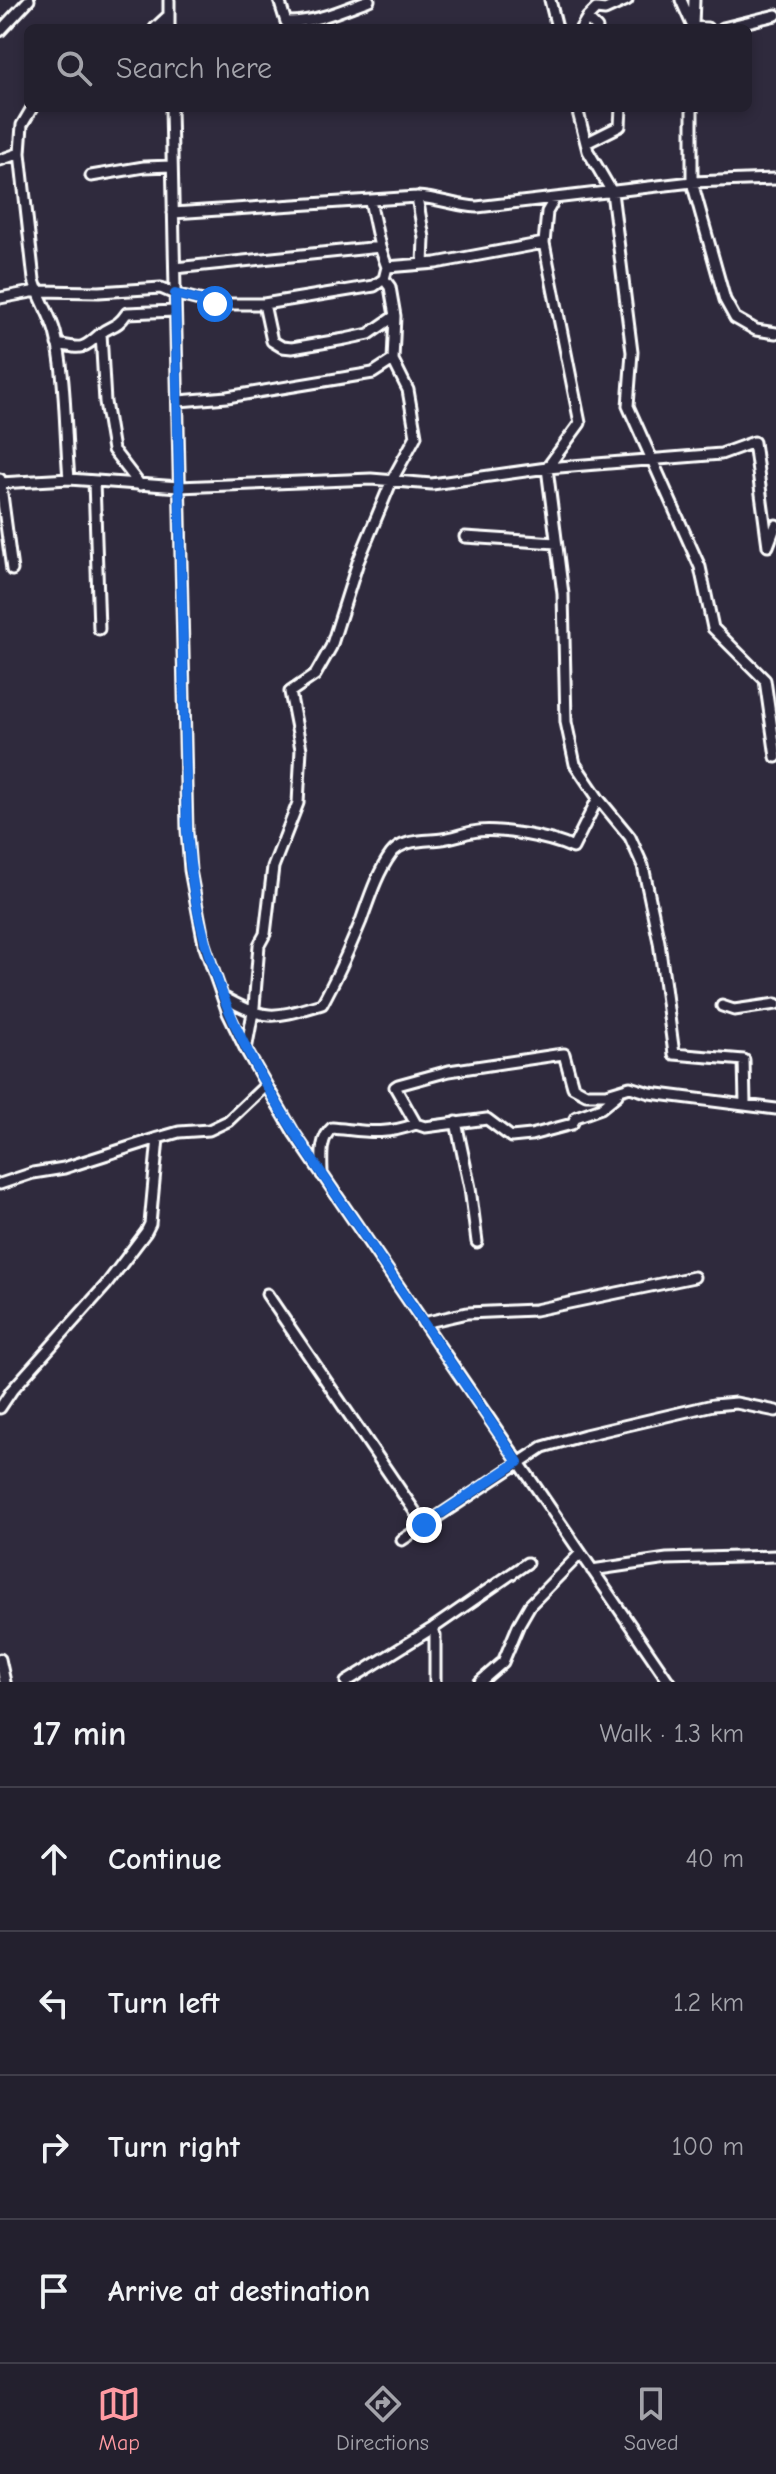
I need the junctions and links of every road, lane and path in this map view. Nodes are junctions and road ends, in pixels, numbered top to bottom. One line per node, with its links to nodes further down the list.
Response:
1 (29, 0): 22 (street)
2 (169, 0): 11 (street)
3 (279, 0): 10 (street)
4 (338, 0): 10 (street)
5 (369, 0): 10 (street)
6 (550, 0): 16 (street)
7 (627, 0): 13 (street)
8 (681, 0): 19 (street)
9 (694, 0): 20 (street)
10 (340, 14)
11 (169, 15): 14 (street); 15 (street)
12 (776, 15): 21 (street)
13 (587, 18): 17 (street); 18 (street)
14 (159, 24)
15 (169, 24)
16 (556, 24)
17 (583, 24)
18 (593, 24)
19 (692, 24)
20 (693, 24)
21 (739, 24)
22 (0, 31)
23 (30, 112): 29 (street)
24 (171, 112): 31 (street)
25 (578, 112): 28 (street)
26 (621, 112): 28 (street)
27 (692, 112): 34 (street)
28 (586, 143): 35 (street)
29 (20, 153): 30 (street); 46 (street)
30 (0, 160)
31 (172, 166): 32 (street); 39 (street)
32 (91, 176)
33 (776, 179): 34 (street)
34 (692, 182): 35 (street); 53 (street)
35 (612, 192): 37 (street); 57 (street)
36 (417, 197): 37 (street); 38 (street); 42 (street)
37 (555, 198): 40 (street)
38 (370, 201): 39 (street); 41 (street)
39 (173, 213): 44 (street)
40 (544, 243): 42 (street); 58 (street)
41 (380, 247): 43 (street); 44 (street)
42 (423, 264): 43 (street)
43 (387, 267): 45 (street)
44 (175, 268): 47 (street)
45 (384, 279): 49 (street); 51 (street)
46 (37, 291): 47 (street); 48 (street); 54 (street)
47 (175, 294): 49 (street); 50 (street)
48 (0, 298)
49 (264, 304): 51 (street)
50 (175, 311): 52 (street); 56 (street)
51 (395, 316): 55 (street)
52 (101, 333): 54 (street); 63 (street)
53 (776, 333)
54 (57, 344): 59 (street)
55 (393, 360): 56 (street); 60 (street)
56 (179, 401): 64 (street)
57 (650, 459): 58 (street); 65 (street); 70 (street)
58 (547, 468): 60 (street); 67 (street)
59 (69, 479): 61 (street); 62 (street)
60 (392, 480): 64 (street); 75 (street)
61 (94, 481): 63 (street); 69 (street)
62 (0, 482): 68 (street)
63 (140, 485): 64 (street)
64 (179, 487): 72 (street)
65 (776, 525)
66 (465, 537): 67 (street)
67 (556, 543): 71 (street)
68 (12, 570)
69 (99, 629)
70 (776, 757)
71 (598, 798): 75 (street); 79 (street)
72 (222, 996): 75 (street); 76 (street)
73 (776, 1004): 74 (street)
74 (722, 1006)
75 (253, 1014): 76 (street)
76 (246, 1050): 77 (street)
77 (266, 1085): 83 (street); 84 (street)
78 (630, 1087): 79 (street); 81 (street); 82 (street)
79 (745, 1104): 80 (street)
80 (776, 1109)
81 (456, 1122): 82 (street); 86 (street)
82 (416, 1124): 84 (street)
83 (158, 1138): 85 (street); 90 (street)
84 (322, 1175): 89 (street)
85 (0, 1184)
86 (477, 1242)
87 (694, 1277): 89 (street)
88 (267, 1294): 93 (street)
89 (423, 1323): 92 (street)
90 (0, 1408)
91 (776, 1411): 92 (street)
92 (518, 1462): 93 (street); 95 (street)
93 (424, 1525): 94 (street)
94 (402, 1540)
95 (581, 1553): 98 (street); 104 (street)
96 (776, 1556): 98 (street)
97 (527, 1563): 99 (street)
98 (592, 1570): 105 (street)
99 (433, 1628): 102 (street); 103 (street)
100 (0, 1659): 101 (street)
101 (5, 1682)
102 (346, 1682)
103 (435, 1682)
104 (480, 1682)
105 (669, 1682)

